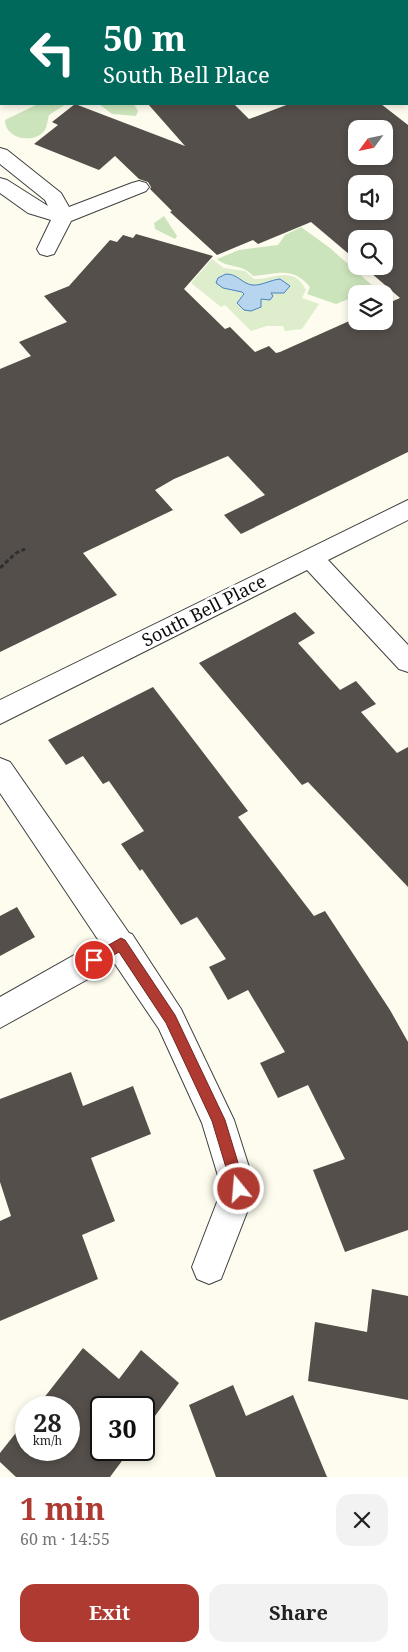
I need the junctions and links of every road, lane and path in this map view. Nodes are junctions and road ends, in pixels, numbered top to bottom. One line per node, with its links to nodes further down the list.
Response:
1 (0, 154): 4 (street)
2 (0, 184): 4 (street)
3 (139, 186): 4 (street)
4 (63, 217): 5 (street)
5 (47, 249)
6 (408, 508): 8 (street, South Bell Place)
7 (25, 548): 9 (path)
8 (311, 558): 10 (street); 11 (street, South Bell Place)
9 (0, 568)
10 (408, 662)
11 (0, 713)
12 (0, 770): 13 (street)
13 (121, 944): 14 (street); 15 (street)
14 (0, 1014)
15 (209, 1267)

